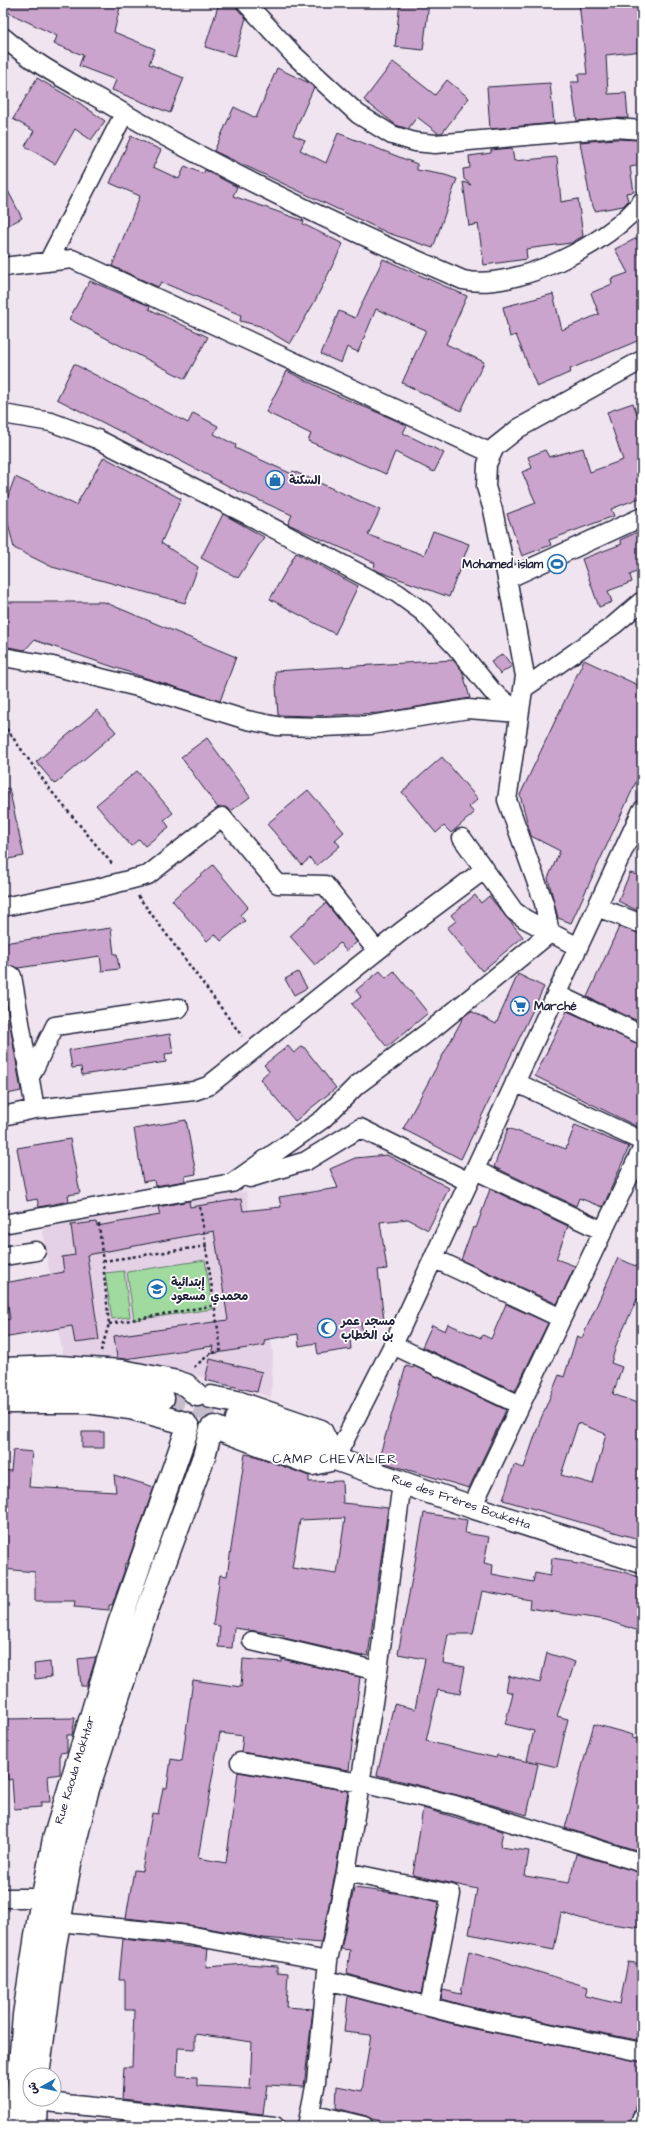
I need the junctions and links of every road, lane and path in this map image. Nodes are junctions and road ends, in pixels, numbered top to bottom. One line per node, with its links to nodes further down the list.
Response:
1 (246, 3): 4 (street)
2 (3, 37): 3 (street)
3 (124, 114): 5 (street); 6 (street)
4 (642, 130)
5 (642, 201)
6 (48, 262): 7 (street); 10 (street)
7 (3, 267)
8 (642, 360): 10 (street)
9 (3, 414): 16 (street)
10 (491, 453): 12 (street)
11 (642, 517): 12 (street)
12 (507, 579): 15 (street)
13 (642, 601): 15 (street)
14 (3, 657): 16 (street)
15 (523, 689): 16 (street)
16 (519, 713): 25 (street)
17 (3, 724): 21 (path)
18 (641, 815): 22 (street)
19 (462, 838): 20 (street)
20 (484, 869): 25 (street); 27 (street)
21 (126, 881): 23 (street); 27 (street); 32 (path)
22 (597, 906): 24 (street); 26 (street)
23 (3, 907)
24 (642, 924)
25 (550, 933): 26 (street); 40 (street)
26 (578, 947): 29 (street)
27 (377, 951): 32 (street)
28 (12, 976): 33 (street)
29 (556, 994): 31 (street); 34 (street)
30 (179, 1008): 33 (street)
31 (642, 1035)
32 (253, 1051): 35 (street)
33 (30, 1077): 35 (street)
34 (515, 1082): 37 (street); 39 (street)
35 (35, 1109): 36 (street)
36 (3, 1116)
37 (642, 1141)
38 (642, 1149): 44 (street)
39 (472, 1176): 40 (street); 44 (street); 48 (street)
40 (232, 1183): 41 (street)
41 (197, 1190): 42 (street); 45 (path)
42 (97, 1207): 43 (street); 49 (path)
43 (3, 1224)
44 (603, 1231): 51 (street)
45 (207, 1246): 49 (path); 50 (path)
46 (36, 1251): 47 (street)
47 (3, 1256)
48 (433, 1258): 51 (street); 53 (street)
49 (103, 1261): 52 (path)
50 (216, 1305): 52 (path); 56 (path)
51 (561, 1318): 61 (street)
52 (109, 1324): 54 (path)
53 (393, 1345): 61 (street); 65 (street)
54 (94, 1368): 55 (main road); 56 (main road)
55 (3, 1370)
56 (177, 1382): 58 (main road)
57 (3, 1386): 59 (main road)
58 (204, 1396): 63 (main road); 64 (main road); 65 (main road)
59 (163, 1398)
60 (3, 1402): 63 (main road)
61 (520, 1405): 67 (street)
62 (237, 1419): 65 (main road, Rue des Frères Bouketta)
63 (186, 1425): 64 (main road); 76 (main road, Rue Kaoula Mokhtar)
64 (212, 1428): 65 (main road); 77 (main road, Rue Kaoula Mokhtar)
65 (335, 1459): 66 (main road, Rue des Frères Bouketta)
66 (402, 1482): 67 (main road, Rue des Frères Bouketta); 70 (street)
67 (472, 1507): 68 (main road, Rue des Frères Bouketta)
68 (642, 1562)
69 (252, 1641): 70 (street)
70 (378, 1672): 72 (street)
71 (240, 1762): 72 (street)
72 (361, 1783): 73 (street); 74 (street)
73 (642, 1863)
74 (346, 1872): 78 (street); 80 (street)
75 (3, 1898): 76 (street)
76 (42, 1898): 87 (main road, Rue Kaoula Mokhtar)
77 (59, 1922): 78 (street); 82 (main road, Rue Kaoula Mokhtar)
78 (328, 1961): 79 (street)
79 (327, 1980): 80 (street); 86 (street)
80 (429, 2007): 81 (street)
81 (642, 2052)
82 (39, 2067)
83 (62, 2103): 89 (street)
84 (37, 2107): 88 (main road)
85 (642, 2117): 91 (street)
86 (308, 2120): 90 (street)
87 (15, 2126)
88 (36, 2126)
89 (275, 2126)
90 (364, 2126)
91 (639, 2126)

